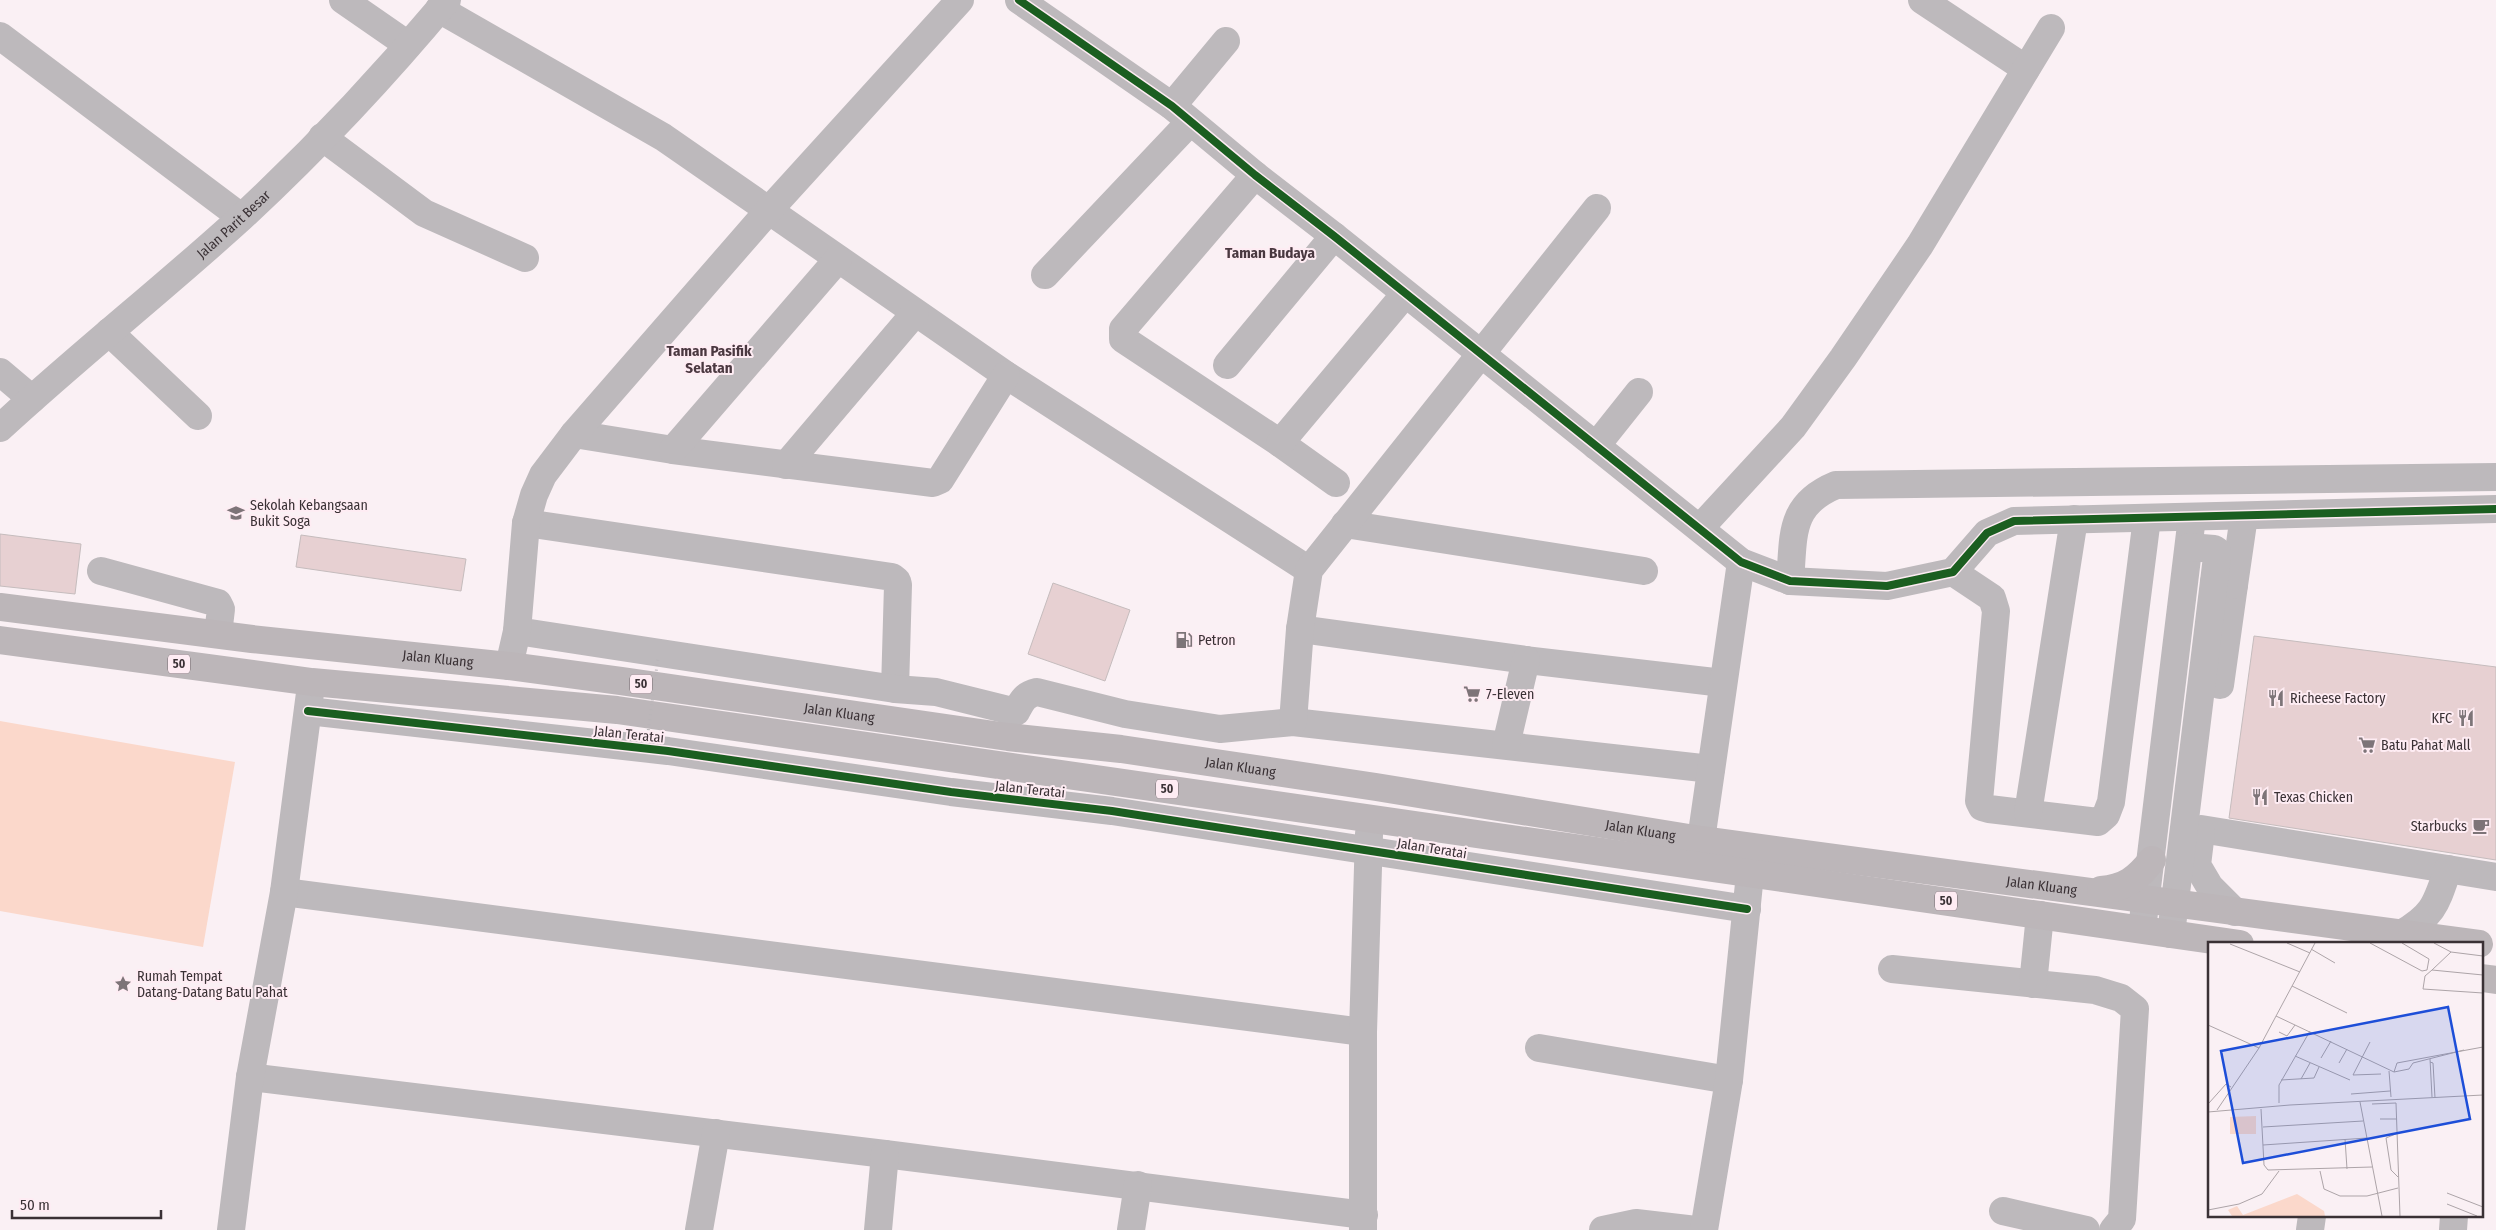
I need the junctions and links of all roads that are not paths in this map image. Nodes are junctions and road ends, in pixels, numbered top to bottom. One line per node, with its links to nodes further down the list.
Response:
1 (343, 0): 8 (street)
2 (960, 0): 15 (street)
3 (1019, 0): 11 (street)
4 (1922, 0): 10 (street)
5 (443, 4): 8 (street, Jalan Parit Besar); 15 (street)
6 (2050, 28): 10 (street)
7 (0, 36): 16 (street)
8 (399, 39): 12 (street, Jalan Parit Besar)
9 (1226, 41): 11 (street)
10 (2026, 69): 46 (street)
11 (1181, 114): 13 (street); 20 (street)
12 (322, 137): 16 (street, Jalan Parit Besar); 18 (street)
13 (1255, 175): 17 (street); 33 (street)
14 (1598, 208): 24 (street)
15 (770, 209): 19 (street); 32 (street)
16 (241, 218): 23 (street, Jalan Parit Besar)
17 (1334, 236): 21 (street); 25 (street)
18 (525, 258)
19 (838, 259): 22 (street); 35 (street)
20 (1044, 275)
21 (1405, 294): 24 (street); 33 (street)
22 (915, 313): 27 (street); 36 (street)
23 (109, 332): 29 (street, Jalan Parit Besar); 30 (street)
24 (1480, 354): 34 (street); 45 (street)
25 (1227, 365)
26 (0, 372): 29 (street)
27 (1006, 375): 36 (street); 49 (street)
28 (1639, 392): 34 (street)
29 (32, 398): 31 (street, Jalan Parit Besar)
30 (198, 416)
31 (0, 428)
32 (574, 434): 35 (street); 44 (street)
33 (1280, 443): 38 (street)
34 (1596, 446): 46 (street)
35 (673, 450): 36 (street)
36 (786, 465)
37 (2496, 477): 53 (street)
38 (1336, 484)
39 (2496, 509): 40 (street)
40 (2244, 516): 41 (street); 54 (street)
41 (2192, 517): 42 (street); 47 (street)
42 (2147, 518): 43 (street); 78 (street)
43 (2074, 519): 52 (street); 78 (street)
44 (526, 523): 57 (street); 65 (street)
45 (1345, 524): 49 (street); 51 (street)
46 (1700, 528): 48 (street)
47 (2189, 547): 54 (street); 83 (street)
48 (1741, 562): 53 (street); 64 (street)
49 (1309, 570): 56 (street)
50 (101, 571): 58 (street)
51 (1644, 571)
52 (1953, 572): 53 (street); 78 (street)
53 (1790, 581)
54 (2224, 584): 80 (street); 90 (street)
55 (0, 607): 58 (highway, Jalan Kluang / 50)
56 (1300, 629): 61 (street); 69 (street)
57 (517, 632): 62 (street); 65 (street)
58 (218, 634): 59 (highway, Jalan Kluang / 50)
59 (252, 638): 62 (highway, Jalan Kluang / 50); 63 (highway)
60 (0, 640): 63 (highway, Jalan Kluang / 50)
61 (1526, 660): 64 (street); 73 (street)
62 (509, 666): 72 (highway, Jalan Kluang / 50)
63 (312, 682): 67 (street); 77 (highway, Jalan Kluang / 50)
64 (1723, 683): 76 (street)
65 (895, 689): 66 (street)
66 (967, 700): 70 (street); 72 (street)
67 (308, 711): 77 (street, Jalan Teratai); 88 (street)
68 (1125, 714): 70 (street); 71 (street); 74 (street)
69 (1293, 722): 71 (street); 73 (street)
70 (1012, 724): 72 (highway, Jalan Kluang / 50); 74 (highway, Jalan Kluang / 50)
71 (1220, 729): 75 (street)
72 (978, 732)
73 (1506, 745): 76 (street)
74 (1121, 749): 75 (highway, Jalan Kluang / 50)
75 (1215, 764): 81 (highway, Jalan Kluang / 50)
76 (1711, 769): 81 (street)
77 (952, 779): 79 (highway, Jalan Kluang / 50); 82 (street, Jalan Teratai)
78 (2028, 813)
79 (1370, 818): 82 (street); 85 (highway, Jalan Kluang / 50)
80 (2201, 829): 84 (street); 92 (street)
81 (1701, 840): 87 (highway, Jalan Kluang / 50)
82 (1368, 851): 91 (street, Jalan Teratai); 101 (street)
83 (2152, 860): 87 (highway); 89 (street)
84 (2448, 869): 86 (street); 96 (street)
85 (1750, 874): 91 (street); 93 (highway, Jalan Kluang / 50)
86 (2496, 877)
87 (2079, 891): 89 (highway, Jalan Kluang / 50)
88 (284, 892): 101 (street); 103 (street)
89 (2147, 900): 90 (highway, Jalan Kluang / 50); 94 (street)
90 (2175, 904): 92 (highway, Jalan Kluang / 50); 95 (street)
91 (1748, 910): 104 (street)
92 (2235, 912): 96 (highway, Jalan Kluang / 50)
93 (2040, 915): 94 (highway, Jalan Kluang / 50); 100 (street)
94 (2142, 929): 95 (highway, Jalan Kluang / 50)
95 (2171, 934): 97 (highway, Jalan Kluang / 50)
96 (2401, 934): 98 (highway, Jalan Kluang / 50)
97 (2226, 942)
98 (2465, 942)
99 (1892, 969): 100 (street)
100 (2033, 984): 118 (street)
101 (1363, 1032): 109 (street)
102 (1539, 1048): 104 (street)
103 (250, 1077): 105 (street); 110 (street)
104 (1729, 1080): 116 (street)
105 (716, 1133): 106 (street); 111 (street)
106 (885, 1154): 107 (street); 112 (street)
107 (1138, 1185): 109 (street); 113 (street)
108 (2003, 1210): 117 (street)
109 (1364, 1222)
110 (230, 1230)
111 (699, 1230)
112 (878, 1230)
113 (1131, 1230)
114 (1603, 1230): 115 (street)
115 (1696, 1230)
116 (1704, 1230)
117 (2086, 1230)
118 (2113, 1230)

